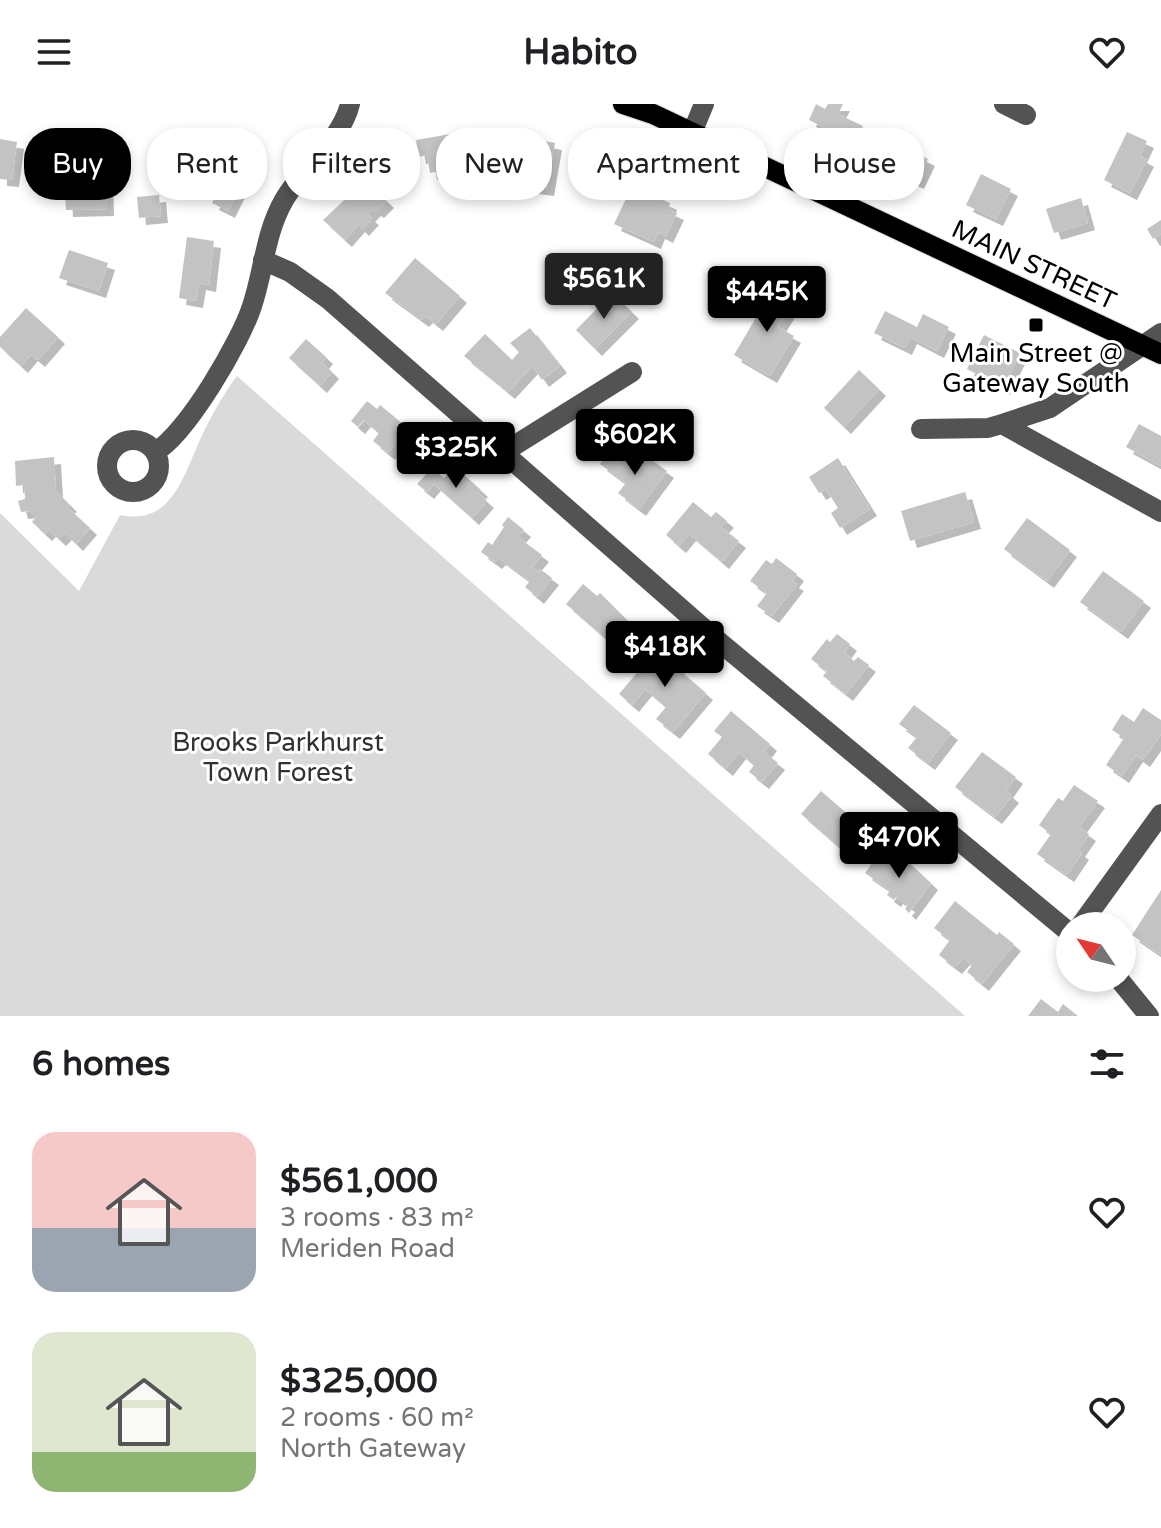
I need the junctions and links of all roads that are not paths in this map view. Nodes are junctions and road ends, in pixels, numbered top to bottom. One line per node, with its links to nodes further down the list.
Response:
1 (350, 104): 9 (street)
2 (623, 104): 6 (main road, MAIN STREET)
3 (704, 104): 7 (street)
4 (1004, 104): 5 (street)
5 (1026, 115)
6 (680, 128)
7 (694, 128)
8 (768, 168): 10 (main road, MAIN STREET)
9 (263, 260): 14 (street); 15 (street)
10 (1155, 344): 12 (street)
11 (632, 372): 15 (street)
12 (1002, 424): 13 (street); 16 (street)
13 (921, 429)
14 (155, 452)
15 (504, 452): 19 (street)
16 (1161, 512)
17 (1161, 814): 18 (street)
18 (1090, 912)
19 (1056, 922)
20 (1129, 992): 21 (street)
21 (1149, 1016)

